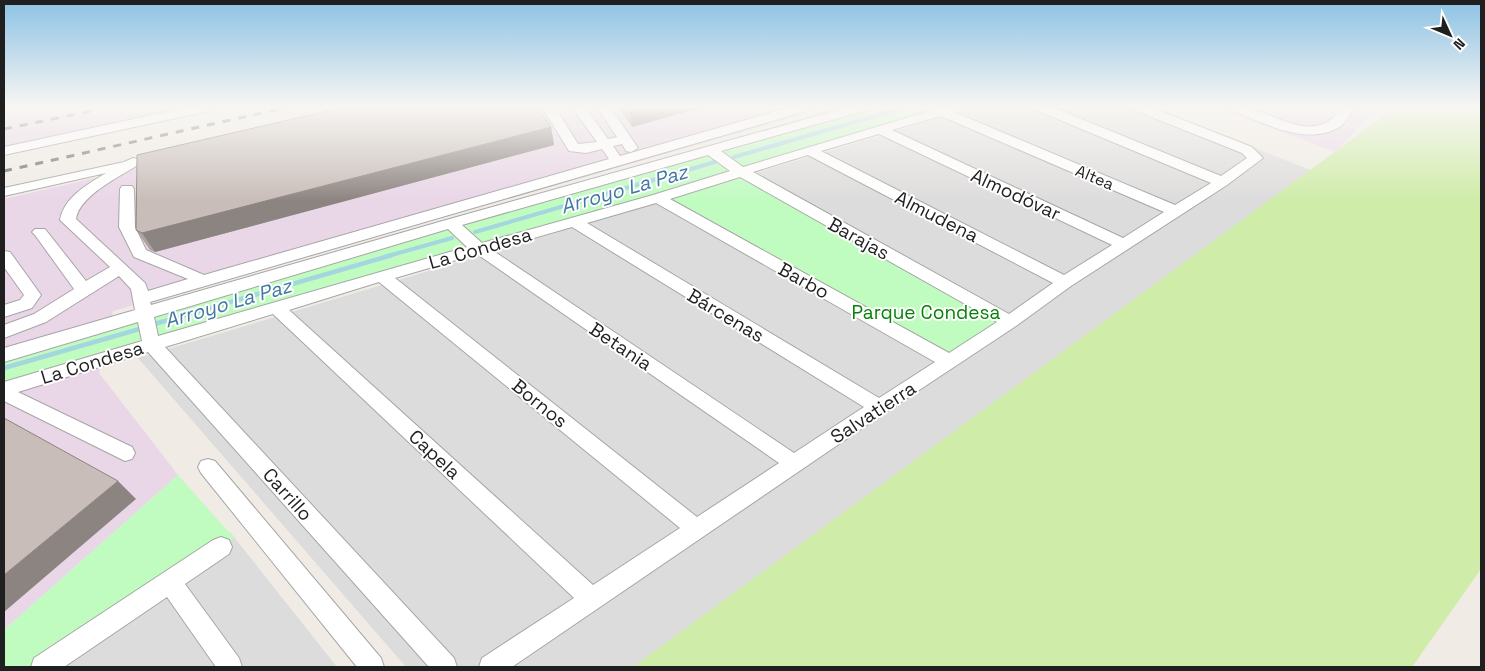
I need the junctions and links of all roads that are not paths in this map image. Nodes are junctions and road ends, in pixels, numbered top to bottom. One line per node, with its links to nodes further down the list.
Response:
1 (63, 138): 14 (street)
2 (568, 138): 12 (street)
3 (600, 138): 12 (street)
4 (697, 138): 16 (street)
5 (754, 138): 15 (street, La Condesa)
6 (850, 138): 13 (street, La Condesa)
7 (898, 138): 27 (street, Almodóvar)
8 (1010, 138): 23 (street, Altea)
9 (1116, 138): 19 (street)
10 (1217, 138): 19 (street, Salvatierra)
11 (626, 139): 12 (street); 16 (street)
12 (605, 145): 17 (street)
13 (809, 150): 18 (street, La Condesa); 33 (street, Almudena)
14 (4, 151)
15 (710, 151): 18 (street, Barajas); 25 (street, La Condesa)
16 (636, 156): 17 (street)
17 (617, 161): 32 (street)
18 (740, 171): 22 (street, La Condesa); 38 (street, Barajas)
19 (1222, 182): 23 (street, Salvatierra)
20 (127, 189): 32 (street)
21 (4, 192): 30 (street)
22 (658, 198): 24 (street, La Condesa); 42 (street, Barbo)
23 (1175, 211): 27 (street, Salvatierra)
24 (574, 222): 28 (street, La Condesa); 45 (street, Bárcenas)
25 (451, 223): 28 (street, Betania); 36 (street, La Condesa)
26 (40, 232): 34 (street)
27 (1124, 245): 33 (street, Salvatierra)
28 (478, 248): 31 (street, La Condesa); 47 (street, Betania)
29 (4, 256): 37 (street)
30 (120, 268): 34 (street); 36 (street)
31 (382, 276): 35 (street, La Condesa); 49 (street, Bornos)
32 (202, 281): 36 (street)
33 (1065, 282): 38 (street, Salvatierra)
34 (85, 291): 39 (street)
35 (277, 308): 40 (street, La Condesa); 52 (street, Capela)
36 (144, 310): 40 (street); 41 (street, La Condesa)
37 (4, 311)
38 (1010, 322): 42 (street, Salvatierra)
39 (4, 332)
40 (150, 341): 43 (street, La Condesa); 56 (street, Carrillo)
41 (4, 355)
42 (950, 362): 45 (street, Salvatierra)
43 (4, 389)
44 (4, 393): 46 (street)
45 (879, 407): 47 (street, Salvatierra)
46 (125, 452)
47 (795, 464): 49 (street, Salvatierra)
48 (208, 467): 55 (street)
49 (698, 530): 52 (street, Salvatierra)
50 (221, 547): 51 (street)
51 (170, 582): 53 (street); 54 (street)
52 (593, 600): 57 (street, Salvatierra)
53 (43, 667)
54 (230, 667)
55 (372, 667)
56 (445, 667)
57 (491, 667)

